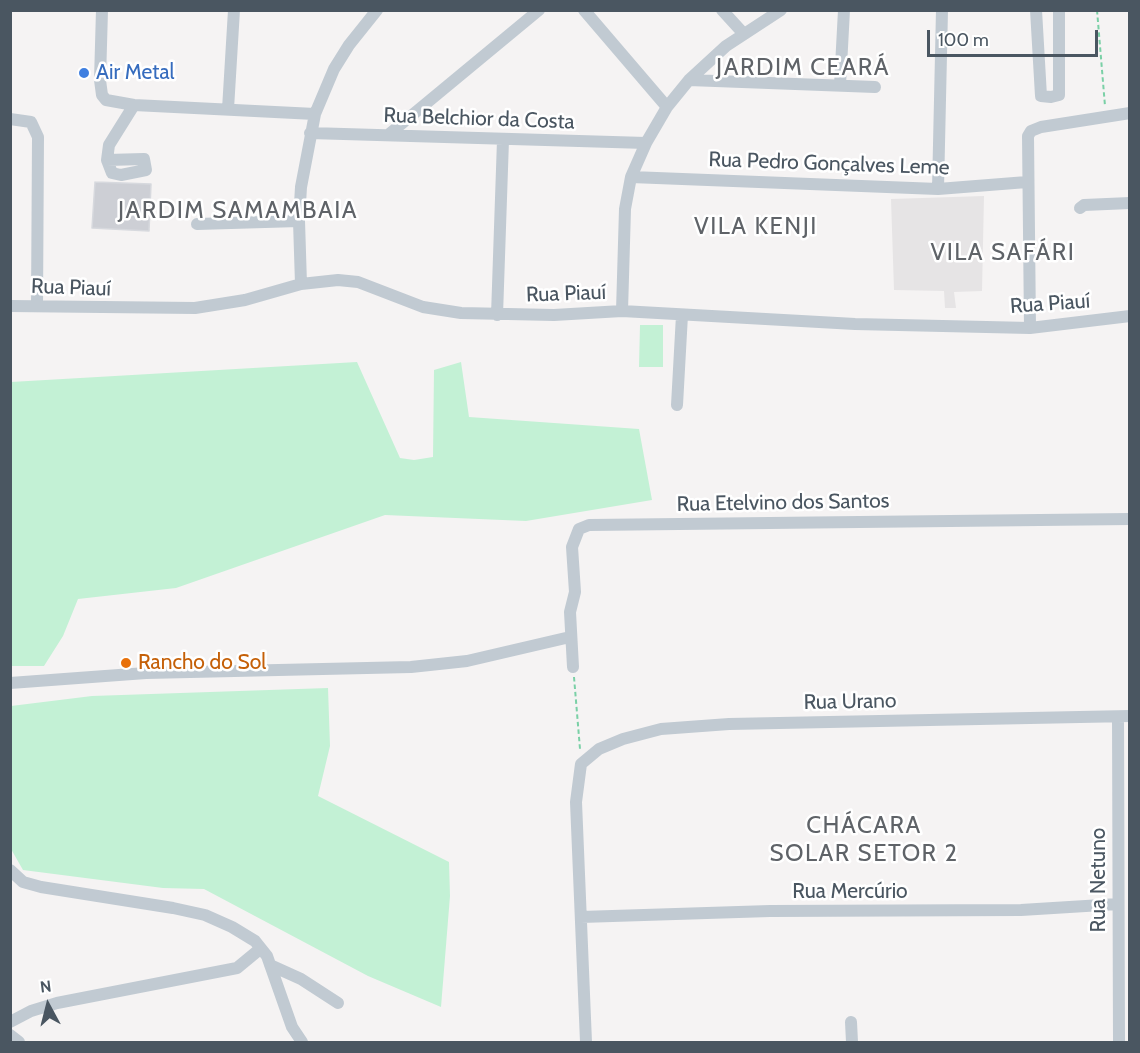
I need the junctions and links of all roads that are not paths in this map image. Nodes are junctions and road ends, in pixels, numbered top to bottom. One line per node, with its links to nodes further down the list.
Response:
1 (102, 10): 16 (street)
2 (234, 10): 18 (street)
3 (376, 10): 20 (street)
4 (539, 10): 23 (street)
5 (584, 10): 17 (street)
6 (722, 10): 12 (street)
7 (781, 10): 12 (street)
8 (844, 10): 14 (street)
9 (942, 10): 29 (street)
10 (1036, 10): 11 (street)
11 (1059, 10)
12 (743, 33): 13 (street)
13 (689, 80): 14 (street); 17 (street)
14 (840, 85): 15 (street)
15 (875, 87)
16 (134, 105): 18 (street); 26 (street)
17 (667, 107): 25 (street)
18 (228, 110): 20 (street)
19 (1130, 113): 28 (street)
20 (315, 114): 22 (street)
21 (10, 118): 36 (street)
22 (310, 133): 23 (street, Rua Belchior da Costa); 32 (street)
23 (388, 135): 24 (street, Rua Belchior da Costa)
24 (503, 140): 25 (street, Rua Belchior da Costa); 38 (street)
25 (646, 143): 27 (street)
26 (107, 160)
27 (631, 177): 29 (street, Rua Pedro Gonçalves Leme); 37 (street)
28 (1027, 182): 29 (street, Rua Pedro Gonçalves Leme); 41 (street)
29 (938, 189)
30 (1130, 203): 31 (street)
31 (1080, 208)
32 (299, 220): 33 (street); 34 (street)
33 (197, 224)
34 (301, 284): 36 (street, Rua Piauí); 38 (street, Rua Piauí)
35 (10, 306): 36 (street, Rua Piauí)
36 (37, 306)
37 (622, 311): 38 (street, Rua Piauí); 39 (street, Rua Piauí)
38 (498, 315)
39 (682, 315): 41 (street, Rua Piauí); 42 (street)
40 (1130, 316): 41 (street, Rua Piauí)
41 (1030, 328)
42 (677, 405)
43 (1130, 519): 44 (street, Rua Etelvino dos Santos)
44 (570, 637): 45 (street, Rua Etelvino dos Santos); 46 (street)
45 (573, 667)
46 (10, 683)
47 (1124, 716): 49 (street, Rua Netuno); 50 (street, Rua Urano)
48 (10, 870): 51 (street)
49 (1118, 904): 50 (street, Rua Mercúrio); 61 (street, Rua Netuno)
50 (581, 917): 59 (street)
51 (261, 949): 52 (street); 54 (street)
52 (270, 965): 53 (street); 58 (street)
53 (338, 1003)
54 (10, 1022)
55 (851, 1022): 60 (street)
56 (10, 1035): 57 (street)
57 (19, 1042)
58 (302, 1042)
59 (586, 1042)
60 (852, 1042)
61 (1119, 1042)

